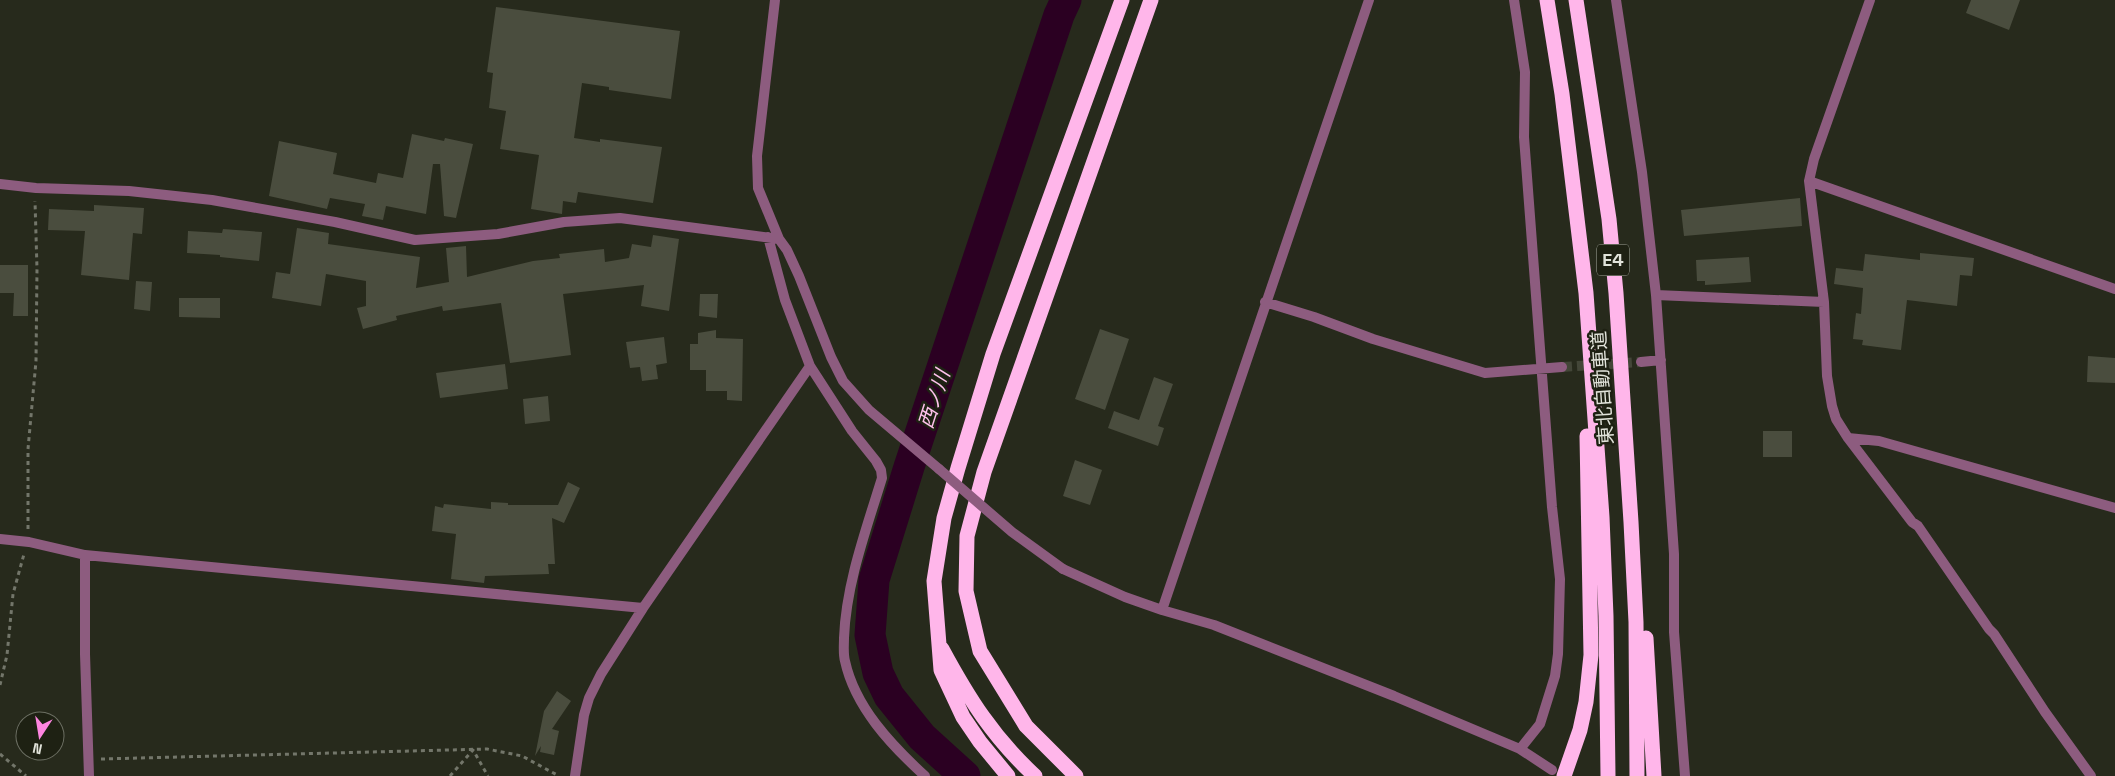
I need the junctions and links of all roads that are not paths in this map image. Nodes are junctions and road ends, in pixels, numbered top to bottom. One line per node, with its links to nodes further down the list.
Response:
1 (774, 0): 13 (street)
2 (1122, 0): 31 (highway)
3 (1151, 0): 39 (highway)
4 (1369, 0): 17 (street)
5 (1514, 0): 23 (street)
6 (1547, 0): 15 (highway, 東北自動車道 / E4)
7 (1576, 0): 26 (highway, 東北自動車道 / E4)
8 (1616, 0): 16 (street)
9 (1870, 0): 10 (street)
10 (1809, 181): 14 (street); 18 (street)
11 (0, 184): 12 (street)
12 (768, 238): 13 (street); 21 (street)
13 (779, 239): 30 (street, bridge)
14 (2115, 289)
15 (1586, 292): 33 (highway); 40 (highway, 東北自動車道 / E4)
16 (1656, 295): 18 (street); 19 (street)
17 (1265, 302): 23 (street); 30 (street)
18 (1824, 302): 24 (street)
19 (1661, 360): 20 (street); 43 (street)
20 (1641, 362)
21 (810, 366): 29 (street); 36 (street)
22 (1562, 367): 23 (street)
23 (1542, 370): 32 (street)
24 (1848, 438): 25 (street); 44 (street)
25 (2115, 508)
26 (1631, 522): 41 (highway, 東北自動車道 / E4); 42 (highway)
27 (0, 539): 28 (street)
28 (85, 555): 29 (street); 34 (street)
29 (643, 608): 35 (street)
30 (1162, 610): 32 (street)
31 (938, 640): 37 (highway); 38 (highway)
32 (1520, 749): 33 (street)
33 (1558, 773)
34 (88, 776)
35 (575, 776)
36 (925, 776)
37 (1008, 776)
38 (1035, 776)
39 (1076, 776)
40 (1608, 776)
41 (1638, 776)
42 (1654, 776)
43 (1685, 776)
44 (2091, 776)

